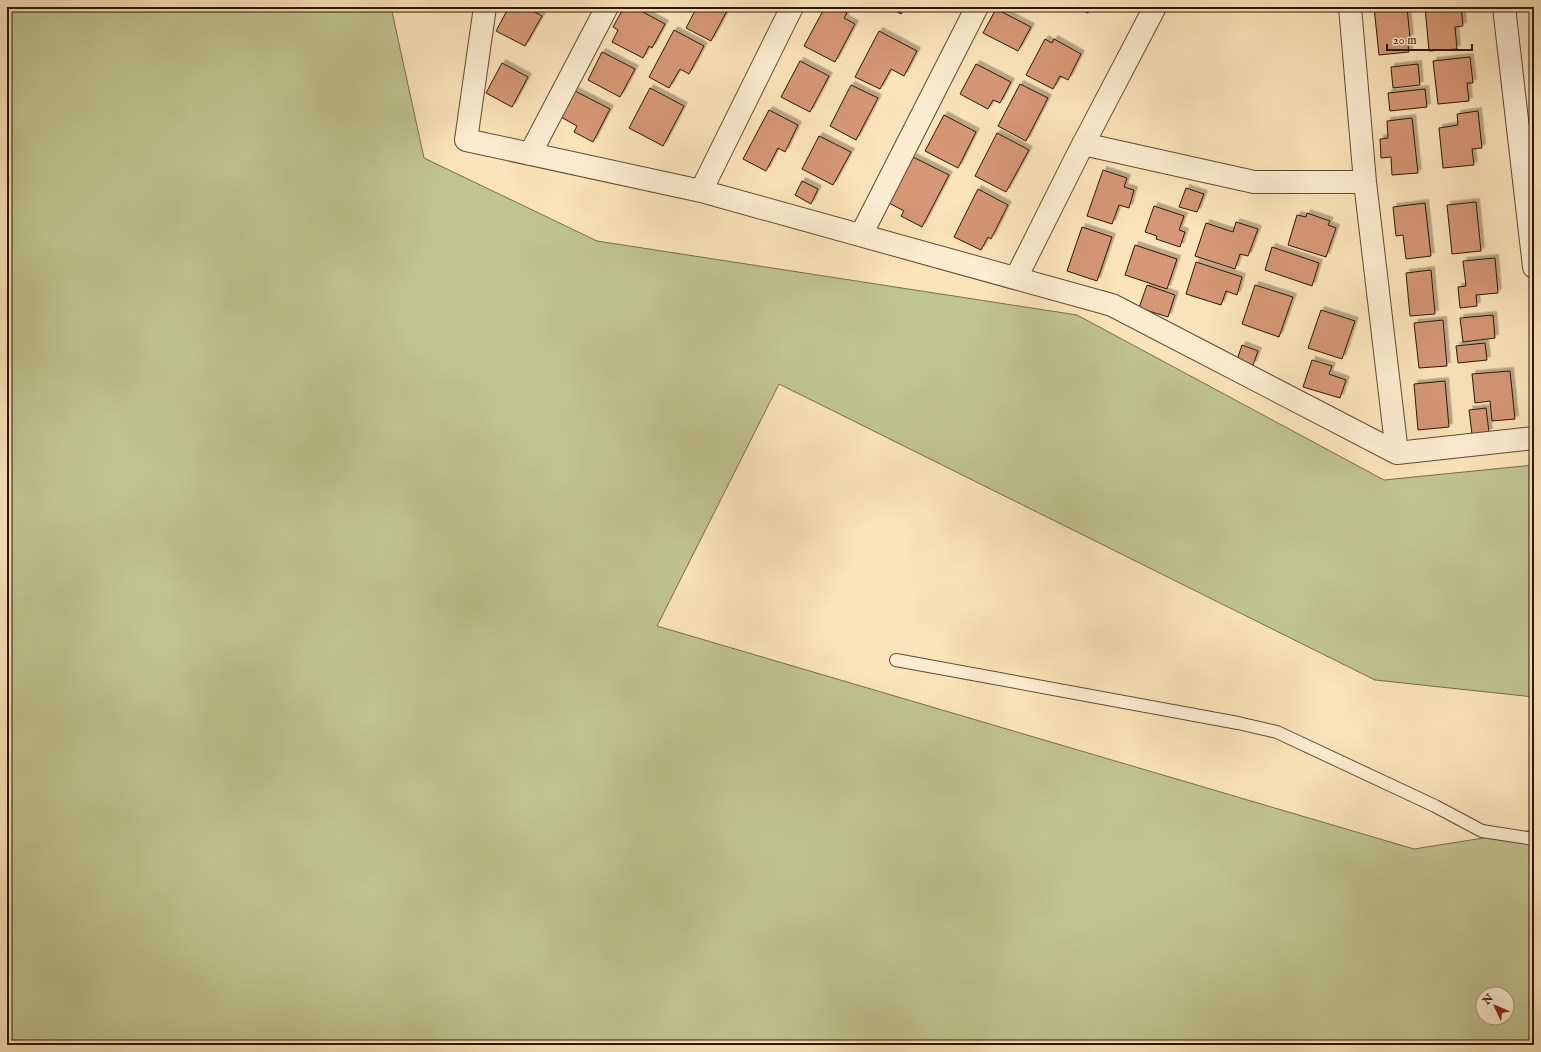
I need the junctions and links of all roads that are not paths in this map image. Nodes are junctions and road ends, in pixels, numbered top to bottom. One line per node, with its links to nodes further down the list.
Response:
1 (485, 7): 9 (street)
2 (607, 7): 9 (street)
3 (792, 7): 11 (street)
4 (977, 7): 12 (street)
5 (1155, 7): 8 (street)
6 (1350, 7): 10 (street)
7 (1504, 7): 13 (street)
8 (1083, 144): 10 (street); 14 (street)
9 (530, 154): 11 (street)
10 (1365, 182): 16 (street)
11 (701, 191): 12 (street)
12 (861, 235): 14 (street)
13 (1534, 267)
14 (1016, 278): 16 (street)
15 (1534, 438): 16 (street)
16 (1397, 453)
17 (896, 660): 18 (lane)
18 (1534, 839)

